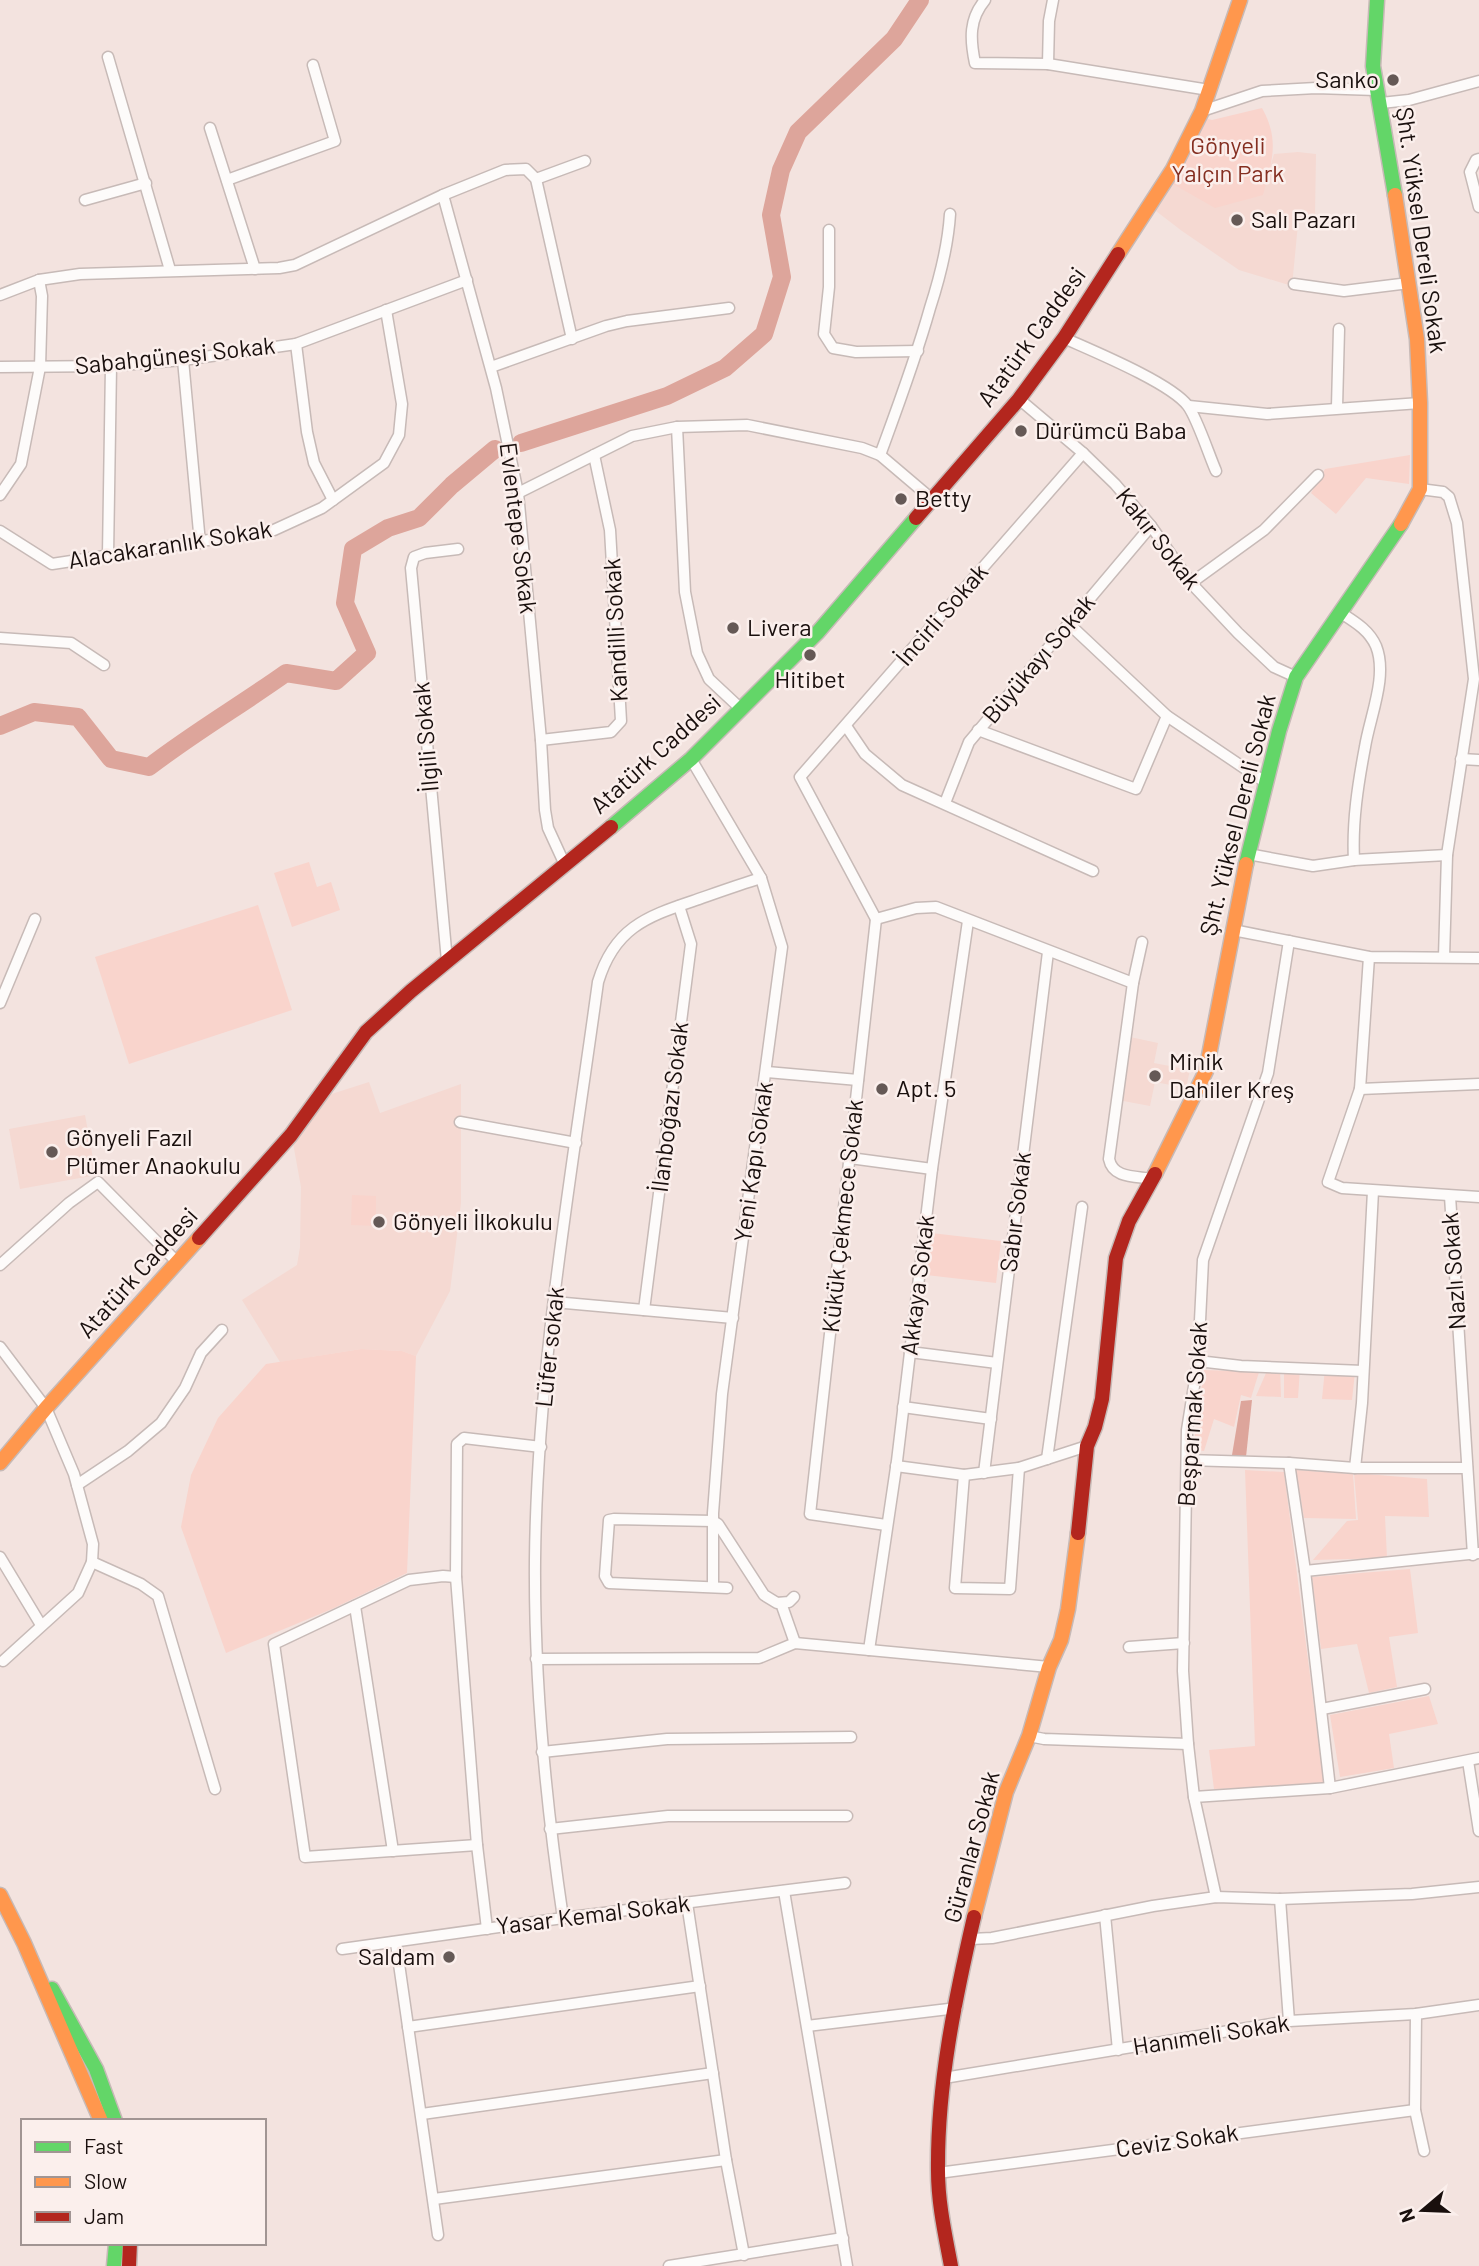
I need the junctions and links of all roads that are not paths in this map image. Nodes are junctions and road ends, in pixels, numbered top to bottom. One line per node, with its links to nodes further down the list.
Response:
1 (985, 0): 6 (street)
2 (1053, 0): 6 (street)
3 (1240, 0): 9 (main road, Atatürk Caddesi)
4 (1377, 0): 10 (main road, Şht. Yüksel Dereli Sokak)
5 (108, 57): 17 (street)
6 (1048, 64): 9 (street)
7 (313, 65): 16 (street)
8 (1479, 82): 10 (street)
9 (1209, 90): 11 (main road, Atatürk Caddesi)
10 (1378, 96): 11 (street); 28 (main road, Şht. Yüksel Dereli Sokak)
11 (1202, 111): 33 (main road, Atatürk Caddesi)
12 (210, 128): 16 (street)
13 (1479, 159): 20 (street)
14 (585, 162): 15 (street)
15 (536, 179): 18 (street); 34 (street)
16 (227, 180): 23 (street)
17 (146, 183): 19 (street); 24 (street)
18 (443, 195): 23 (street); 26 (street, Evlentepe Sokak)
19 (85, 200)
20 (1479, 207)
21 (950, 214): 36 (street)
22 (829, 230): 36 (street)
23 (255, 269): 24 (street)
24 (170, 270): 25 (street)
25 (39, 280): 29 (street); 40 (street)
26 (467, 280): 31 (street, Sabahgüneşi Sokak); 41 (street, Evlentepe Sokak)
27 (1294, 284): 28 (street)
28 (1409, 284): 43 (main road, Şht. Yüksel Dereli Sokak)
29 (0, 295)
30 (729, 308): 34 (street)
31 (386, 310): 35 (street, Sabahgüneşi Sokak); 55 (street, Alacakaranlık Sokak)
32 (1339, 329): 45 (street)
33 (1064, 338): 42 (main road, Atatürk Caddesi); 44 (street)
34 (572, 339): 41 (street)
35 (296, 344): 37 (street, Sabahgüneşi Sokak); 55 (street)
36 (918, 351): 48 (street)
37 (183, 360): 38 (street, Sabahgüneşi Sokak); 59 (street)
38 (111, 366): 40 (street, Sabahgüneşi Sokak); 61 (street)
39 (0, 367): 40 (street, Sabahgüneşi Sokak)
40 (40, 367): 54 (street)
41 (491, 368): 53 (street, Evlentepe Sokak)
42 (1019, 399): 47 (street, Kakır Sokak); 56 (main road, Atatürk Caddesi)
43 (1420, 403): 45 (street); 52 (main road, Şht. Yüksel Dereli Sokak)
44 (1189, 406): 45 (street); 50 (street)
45 (1338, 407)
46 (677, 427): 48 (street); 49 (street); 69 (street)
47 (1083, 453): 57 (street, Kakır Sokak); 71 (street, İncirli Sokak)
48 (880, 455): 56 (street)
49 (594, 456): 53 (street); 73 (street, Kandilli Sokak)
50 (1216, 471)
51 (1318, 475): 62 (street)
52 (1420, 489): 63 (main road, Şht. Yüksel Dereli Sokak); 68 (street)
53 (518, 493): 73 (street, Evlentepe Sokak)
54 (0, 495)
55 (333, 500): 59 (street, Alacakaranlık Sokak)
56 (933, 500): 69 (main road, Atatürk Caddesi)
57 (1151, 526): 62 (street, Kakır Sokak); 64 (street, Büyükayı Sokak)
58 (0, 531): 61 (street, Alacakaranlık Sokak)
59 (200, 543): 61 (street, Alacakaranlık Sokak)
60 (458, 549): 96 (street, İlgili Sokak)
61 (108, 555)
62 (1191, 583): 67 (street, Kakır Sokak)
63 (1341, 613): 67 (main road, Şht. Yüksel Dereli Sokak); 81 (street)
64 (1068, 623): 70 (street); 72 (street, Büyükayı Sokak)
65 (0, 638): 66 (street)
66 (104, 664)
67 (1296, 677): 77 (main road, Şht. Yüksel Dereli Sokak)
68 (1476, 679): 75 (street)
69 (740, 708): 74 (main road, Atatürk Caddesi)
70 (1167, 716): 72 (street); 77 (street)
71 (846, 726): 78 (street); 87 (street, İncirli Sokak)
72 (978, 730): 78 (street, Büyükayı Sokak)
73 (541, 740): 82 (street, Evlentepe Sokak)
74 (691, 759): 82 (main road, Atatürk Caddesi); 84 (street, Yeni Kapı Sokak)
75 (1461, 759): 76 (street); 80 (street)
76 (1479, 760)
77 (1265, 782): 79 (main road, Şht. Yüksel Dereli Sokak)
78 (945, 803): 83 (street)
79 (1248, 854): 81 (street); 89 (main road, Şht. Yüksel Dereli Sokak)
80 (1447, 855): 81 (street); 94 (street)
81 (1354, 860)
82 (565, 865): 96 (main road, Atatürk Caddesi)
83 (1093, 871)
84 (761, 878): 85 (street, Lüfer sokak); 99 (street, Yeni Kapı Sokak)
85 (679, 905): 104 (street, Lüfer sokak); 115 (street, İlanboğazı Sokak)
86 (35, 919): 98 (street)
87 (876, 919): 88 (street); 100 (street, Kükük Çekmece Sokak)
88 (968, 921): 92 (street); 106 (street, Akkaya Sokak)
89 (1233, 930): 90 (street); 107 (main road, Şht. Yüksel Dereli Sokak)
90 (1289, 941): 93 (street); 120 (street, Beşparmak Sokak)
91 (1142, 942): 97 (street)
92 (1048, 952): 97 (street); 121 (street, Sabır Sokak)
93 (1369, 957): 94 (street); 102 (street)
94 (1444, 957): 95 (street)
95 (1479, 958)
96 (447, 961): 112 (main road, Atatürk Caddesi)
97 (1133, 984): 107 (street)
98 (0, 1003)
99 (767, 1072): 100 (street); 116 (street, Yeni Kapı Sokak)
100 (858, 1080): 105 (street, Kükük Çekmece Sokak)
101 (1479, 1084): 102 (street)
102 (1360, 1089): 108 (street)
103 (460, 1122): 104 (street)
104 (576, 1143): 114 (street, Lüfer sokak)
105 (850, 1158): 106 (street); 140 (street, Kükük Çekmece Sokak)
106 (932, 1169): 119 (street, Akkaya Sokak)
107 (1153, 1179): 126 (main road, Şht. Yüksel Dereli Sokak)
108 (1373, 1191): 109 (street); 122 (street)
109 (1450, 1196): 110 (street); 135 (street, Nazlı Sokak)
110 (1479, 1197)
111 (1082, 1207): 128 (street)
112 (177, 1262): 113 (street); 124 (main road, Atatürk Caddesi)
113 (0, 1265)
114 (554, 1302): 115 (street); 127 (street, Lüfer sokak)
115 (644, 1310): 116 (street)
116 (733, 1318): 139 (street, Yeni Kapı Sokak)
117 (222, 1330): 138 (street)
118 (0, 1347): 124 (street)
119 (910, 1352): 121 (street); 123 (street, Akkaya Sokak)
120 (1198, 1361): 122 (street); 129 (street, Beşparmak Sokak)
121 (998, 1363): 125 (street, Sabır Sokak)
122 (1363, 1371): 134 (street)
123 (903, 1407): 125 (street); 132 (street, Akkaya Sokak)
124 (46, 1408): 131 (main road, Atatürk Caddesi); 138 (street)
125 (990, 1419): 136 (street, Sabır Sokak)
126 (1087, 1446): 128 (street); 158 (main road, Güranlar Sokak)
127 (541, 1447): 145 (street); 156 (street, Lüfer sokak)
128 (1047, 1459): 133 (street)
129 (1186, 1460): 130 (street); 153 (street, Beşparmak Sokak)
130 (1289, 1462): 134 (street); 144 (street)
131 (0, 1463)
132 (896, 1466): 137 (street); 140 (street, Akkaya Sokak)
133 (1019, 1468): 136 (street); 137 (street)
134 (1355, 1468): 135 (street)
135 (1467, 1468): 141 (street, Nazlı Sokak)
136 (984, 1473): 137 (street)
137 (964, 1475)
138 (77, 1485): 143 (street)
139 (713, 1521): 146 (street, Yeni Kapı Sokak); 146 (street); 149 (street)
140 (886, 1525): 155 (street, Akkaya Sokak)
141 (1476, 1554): 144 (street)
142 (0, 1557): 151 (street)
143 (92, 1562): 151 (street); 167 (street)
144 (1305, 1571): 160 (street)
145 (456, 1577): 150 (street); 172 (street)
146 (713, 1586): 147 (street)
147 (727, 1588)
148 (794, 1597): 149 (street)
149 (781, 1603): 152 (street)
150 (355, 1606): 173 (street); 173 (street)
151 (41, 1625): 157 (street)
152 (795, 1643): 155 (street); 156 (street)
153 (1184, 1643): 154 (street); 163 (street, Beşparmak Sokak)
154 (1129, 1647)
155 (869, 1650): 158 (street)
156 (536, 1659): 164 (street, Lüfer sokak)
157 (3, 1661)
158 (1049, 1667): 161 (main road, Güranlar Sokak)
159 (1425, 1689): 160 (street)
160 (1322, 1709): 166 (street)
161 (1029, 1736): 163 (street); 184 (main road, Güranlar Sokak)
162 (850, 1737): 164 (street)
163 (1188, 1744): 168 (street, Beşparmak Sokak)
164 (542, 1752): 170 (street, Lüfer sokak)
165 (1473, 1760): 166 (street); 171 (street)
166 (1330, 1788): 168 (street)
167 (215, 1789)
168 (1194, 1797): 178 (street, Beşparmak Sokak)
169 (847, 1816): 170 (street)
170 (550, 1829): 182 (street, Lüfer sokak)
171 (1479, 1831)
172 (477, 1845): 173 (street); 183 (street)
173 (393, 1851)
174 (845, 1883): 176 (street, Yasar Kemal Sokak)
175 (1479, 1887): 179 (street)
176 (784, 1891): 180 (street, Yasar Kemal Sokak); 193 (street)
177 (0, 1895): 185 (main road)
178 (1216, 1897): 179 (street); 181 (street)
179 (1280, 1899): 192 (street)
180 (687, 1903): 182 (street, Yasar Kemal Sokak); 188 (street)
181 (1105, 1915): 184 (street); 195 (street)
182 (563, 1918): 183 (street, Yasar Kemal Sokak)
183 (487, 1929): 186 (street, Yasar Kemal Sokak)
184 (971, 1939): 190 (main road, Güranlar Sokak)
185 (24, 1943): 200 (main road); 201 (main road)
186 (396, 1943): 187 (street, Yasar Kemal Sokak); 194 (street)
187 (342, 1949)
188 (700, 1986): 194 (street); 196 (street)
189 (1479, 2005): 191 (street, Hanımeli Sokak)
190 (957, 2008): 193 (street); 197 (main road, Güranlar Sokak)
191 (1416, 2014): 192 (street, Hanımeli Sokak); 198 (street)
192 (1289, 2021): 195 (street, Hanımeli Sokak)
193 (807, 2026): 207 (street)
194 (408, 2027): 199 (street)
195 (1118, 2050): 197 (street, Hanımeli Sokak)
196 (713, 2073): 199 (street); 203 (street)
197 (944, 2078): 204 (main road, Güranlar Sokak)
198 (1416, 2109): 202 (street); 204 (street, Ceviz Sokak)
199 (422, 2114): 205 (street)
200 (100, 2119)
201 (114, 2119)
202 (1424, 2151)
203 (726, 2160): 205 (street); 210 (street)
204 (938, 2173): 215 (main road, Güranlar Sokak)
205 (434, 2199): 206 (street)
206 (438, 2235)
207 (842, 2238): 210 (street); 214 (street)
208 (116, 2245): 211 (main road)
209 (130, 2245): 212 (main road)
210 (744, 2255): 213 (street)
211 (114, 2266)
212 (129, 2266)
213 (669, 2266)
214 (847, 2266)
215 (951, 2266)

